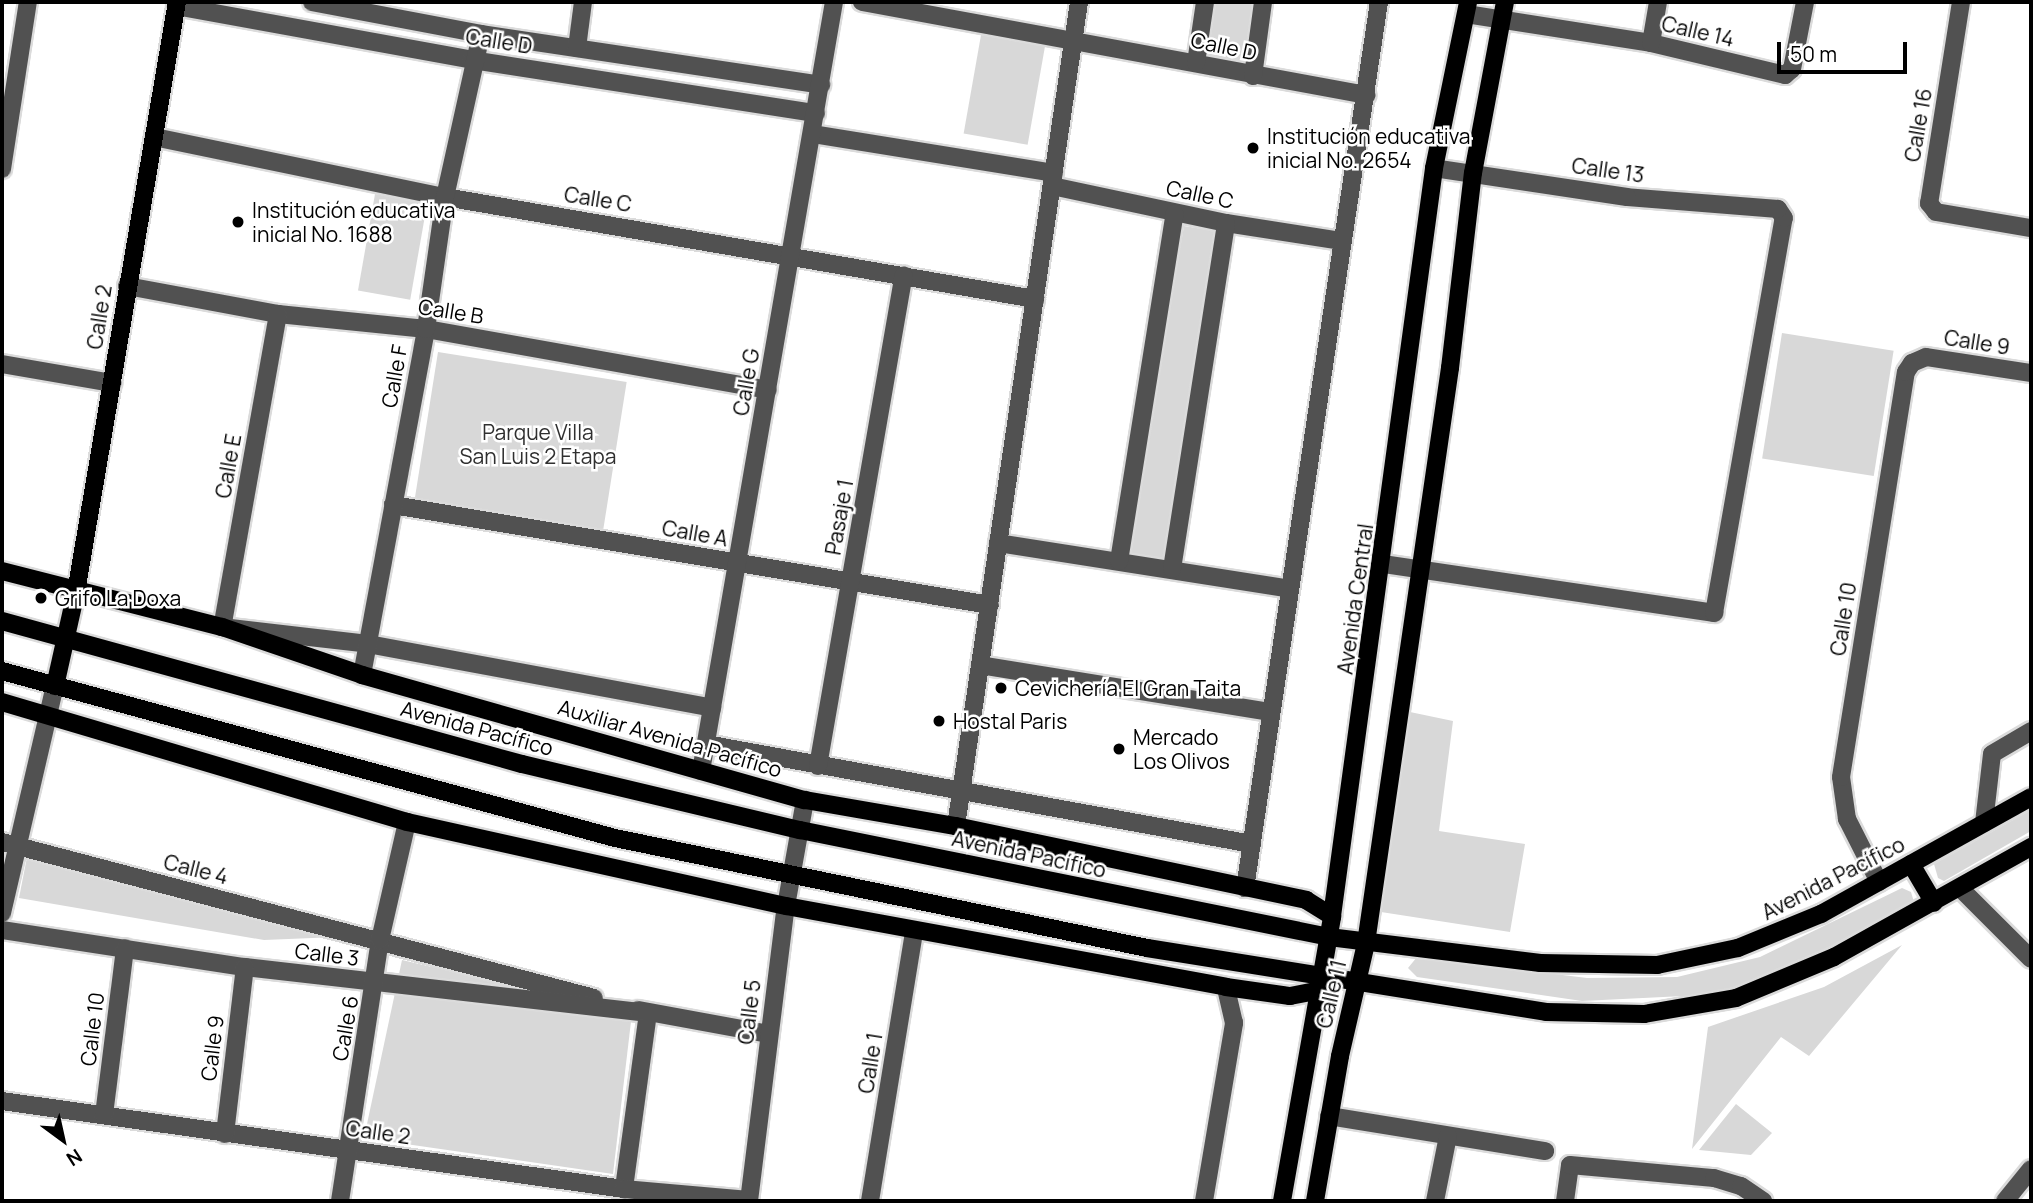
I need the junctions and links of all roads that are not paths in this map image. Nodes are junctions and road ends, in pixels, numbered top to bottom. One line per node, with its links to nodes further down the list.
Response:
1 (28, 2): 30 (street)
2 (312, 2): 17 (street, Calle D)
3 (583, 2): 20 (street)
4 (835, 2): 24 (street, Calle G)
5 (862, 2): 18 (street)
6 (1079, 2): 18 (street)
7 (1205, 2): 22 (street)
8 (1263, 2): 23 (street)
9 (1379, 2): 25 (street)
10 (1505, 2): 16 (main road)
11 (1658, 2): 19 (street)
12 (1805, 2): 19 (street, Calle 14)
13 (1961, 2): 36 (street, Calle 16)
14 (177, 4): 21 (street, Calle D); 28 (main road, Calle 2)
15 (1467, 8): 16 (street, Calle 14); 29 (main road, Avenida Central)
16 (1502, 20): 19 (street, Calle 14); 31 (main road)
17 (481, 34): 20 (street, Calle D); 21 (street, Calle F)
18 (1073, 41): 22 (street, Calle D); 32 (street)
19 (1651, 43)
20 (578, 48): 24 (street, Calle D)
21 (472, 60): 26 (street, Calle D); 33 (street, Calle F)
22 (1196, 63): 23 (street, Calle D)
23 (1253, 76): 25 (street, Calle D)
24 (821, 85): 26 (street, Calle G)
25 (1366, 95): 37 (street)
26 (816, 113): 27 (street, Calle G)
27 (813, 134): 32 (street); 38 (street, Calle G)
28 (154, 137): 33 (street, Calle C); 40 (main road, Calle 2)
29 (1434, 168): 31 (street, Calle 13); 53 (main road, Avenida Central)
30 (2, 169)
31 (1473, 173): 55 (main road); 55 (street, Calle 13)
32 (1053, 179): 34 (street, Calle C); 41 (street)
33 (445, 197): 38 (street, Calle C); 43 (street, Calle F)
34 (1175, 212): 35 (street, Calle C); 51 (street)
35 (1226, 223): 37 (street, Calle C); 54 (street)
36 (2031, 228)
37 (1341, 241): 58 (street)
38 (792, 254): 39 (street, Calle C); 48 (street, Calle G)
39 (904, 275): 41 (street, Calle C); 57 (street, Pasaje 1)
40 (127, 286): 42 (street, Calle B); 47 (main road, Calle 2)
41 (1035, 299): 50 (street)
42 (278, 314): 43 (street, Calle B); 62 (street, Calle E)
43 (426, 329): 48 (street, Calle B); 49 (street, Calle F)
44 (1916, 360): 46 (street, Calle 9); 90 (street, Calle 10)
45 (2, 364): 47 (street)
46 (2031, 373)
47 (112, 383): 59 (main road, Calle 2)
48 (768, 390): 52 (street, Calle G)
49 (393, 505): 52 (street, Calle A); 64 (street, Calle F)
50 (998, 543): 51 (street); 60 (street)
51 (1119, 561): 54 (street)
52 (737, 563): 57 (street, Calle A); 70 (street, Calle G)
53 (1383, 564): 55 (street); 96 (main road, Avenida Central)
54 (1172, 569): 58 (street)
55 (1419, 570): 101 (main road)
56 (2, 571): 59 (main road, Auxiliar Avenida Pacífico)
57 (851, 582): 60 (street, Calle A); 75 (street, Pasaje 1)
58 (1287, 588): 71 (street)
59 (76, 592): 62 (main road, Auxiliar Avenida Pacífico); 63 (main road, Calle 2)
60 (989, 605): 65 (street)
61 (2, 621): 63 (main road, Avenida Pacífico)
62 (222, 627): 64 (street); 67 (main road, Auxiliar Avenida Pacífico)
63 (68, 640): 68 (main road, Calle 2); 83 (main road, Avenida Pacífico)
64 (368, 644): 67 (street, Calle F); 70 (street)
65 (980, 665): 71 (street); 77 (street)
66 (2, 671): 68 (main road)
67 (362, 675): 76 (main road, Auxiliar Avenida Pacífico)
68 (55, 686): 72 (street); 89 (main road)
69 (2, 702): 72 (main road)
70 (712, 708): 74 (street, Calle G)
71 (1271, 712): 85 (street)
72 (49, 715): 80 (main road); 86 (street)
73 (2031, 731): 81 (street)
74 (706, 744): 75 (street); 76 (street, Calle G)
75 (818, 766): 77 (street)
76 (701, 771): 79 (main road, Auxiliar Avenida Pacífico)
77 (962, 790): 82 (street); 85 (street)
78 (2031, 797): 81 (main road, Avenida Pacífico)
79 (805, 800): 82 (main road, Auxiliar Avenida Pacífico); 83 (street)
80 (407, 822): 94 (main road); 100 (street, Calle 6)
81 (1984, 823): 88 (main road, Avenida Pacífico)
82 (956, 826): 91 (main road, Auxiliar Avenida Pacífico)
83 (800, 830): 89 (street, Calle 5); 99 (main road, Avenida Pacífico)
84 (2, 842): 86 (street, Calle 4)
85 (1252, 844): 91 (street)
86 (20, 846): 95 (street); 100 (street, Calle 4)
87 (2031, 847): 92 (main road)
88 (1911, 864): 90 (main road, Avenida Pacífico); 93 (main road)
89 (793, 873): 94 (street, Calle 5); 107 (main road)
90 (1880, 882): 101 (main road, Avenida Pacífico)
91 (1245, 888): 96 (main road, Auxiliar Avenida Pacífico)
92 (1960, 888): 93 (main road); 103 (street)
93 (1934, 903): 105 (main road)
94 (786, 906): 98 (main road); 110 (street, Calle 5)
95 (2, 913)
96 (1332, 916): 99 (main road, Avenida Central)
97 (2, 930): 102 (street, Calle 3)
98 (914, 933): 108 (main road); 122 (street, Calle 1)
99 (1329, 937): 101 (main road, Avenida Pacífico); 107 (main road, Avenida Central)
100 (380, 940): 106 (street, Calle 6); 109 (street, Calle 3)
101 (1367, 943): 105 (main road, Calle 11)
102 (125, 948): 104 (street, Calle 3); 112 (street, Calle 10)
103 (2031, 959)
104 (245, 967): 106 (street, Calle 3); 114 (street, Calle 9)
105 (1357, 981): 107 (main road); 113 (main road, Calle 11)
106 (375, 983): 109 (street, Calle 3); 116 (street, Calle 6)
107 (1321, 983): 108 (main road); 124 (main road, Avenida Central)
108 (1226, 988): 123 (street)
109 (648, 1013): 110 (street, Calle 3); 119 (street)
110 (769, 1034): 121 (street, Calle 5)
111 (2, 1101): 112 (street, Calle 2)
112 (104, 1115): 114 (street, Calle 2)
113 (1329, 1116): 115 (street); 125 (main road)
114 (225, 1134): 116 (street, Calle 2)
115 (1448, 1136): 117 (street); 126 (street)
116 (347, 1150): 119 (street, Calle 2); 120 (street, Calle 6)
117 (1545, 1152)
118 (2031, 1169): 129 (street)
119 (624, 1189): 121 (street, Calle 2)
120 (340, 1201)
121 (749, 1201)
122 (870, 1201)
123 (1204, 1201)
124 (1282, 1201)
125 (1315, 1201)
126 (1435, 1201)
127 (1565, 1201): 128 (street)
128 (1763, 1201)
129 (2005, 1201)

